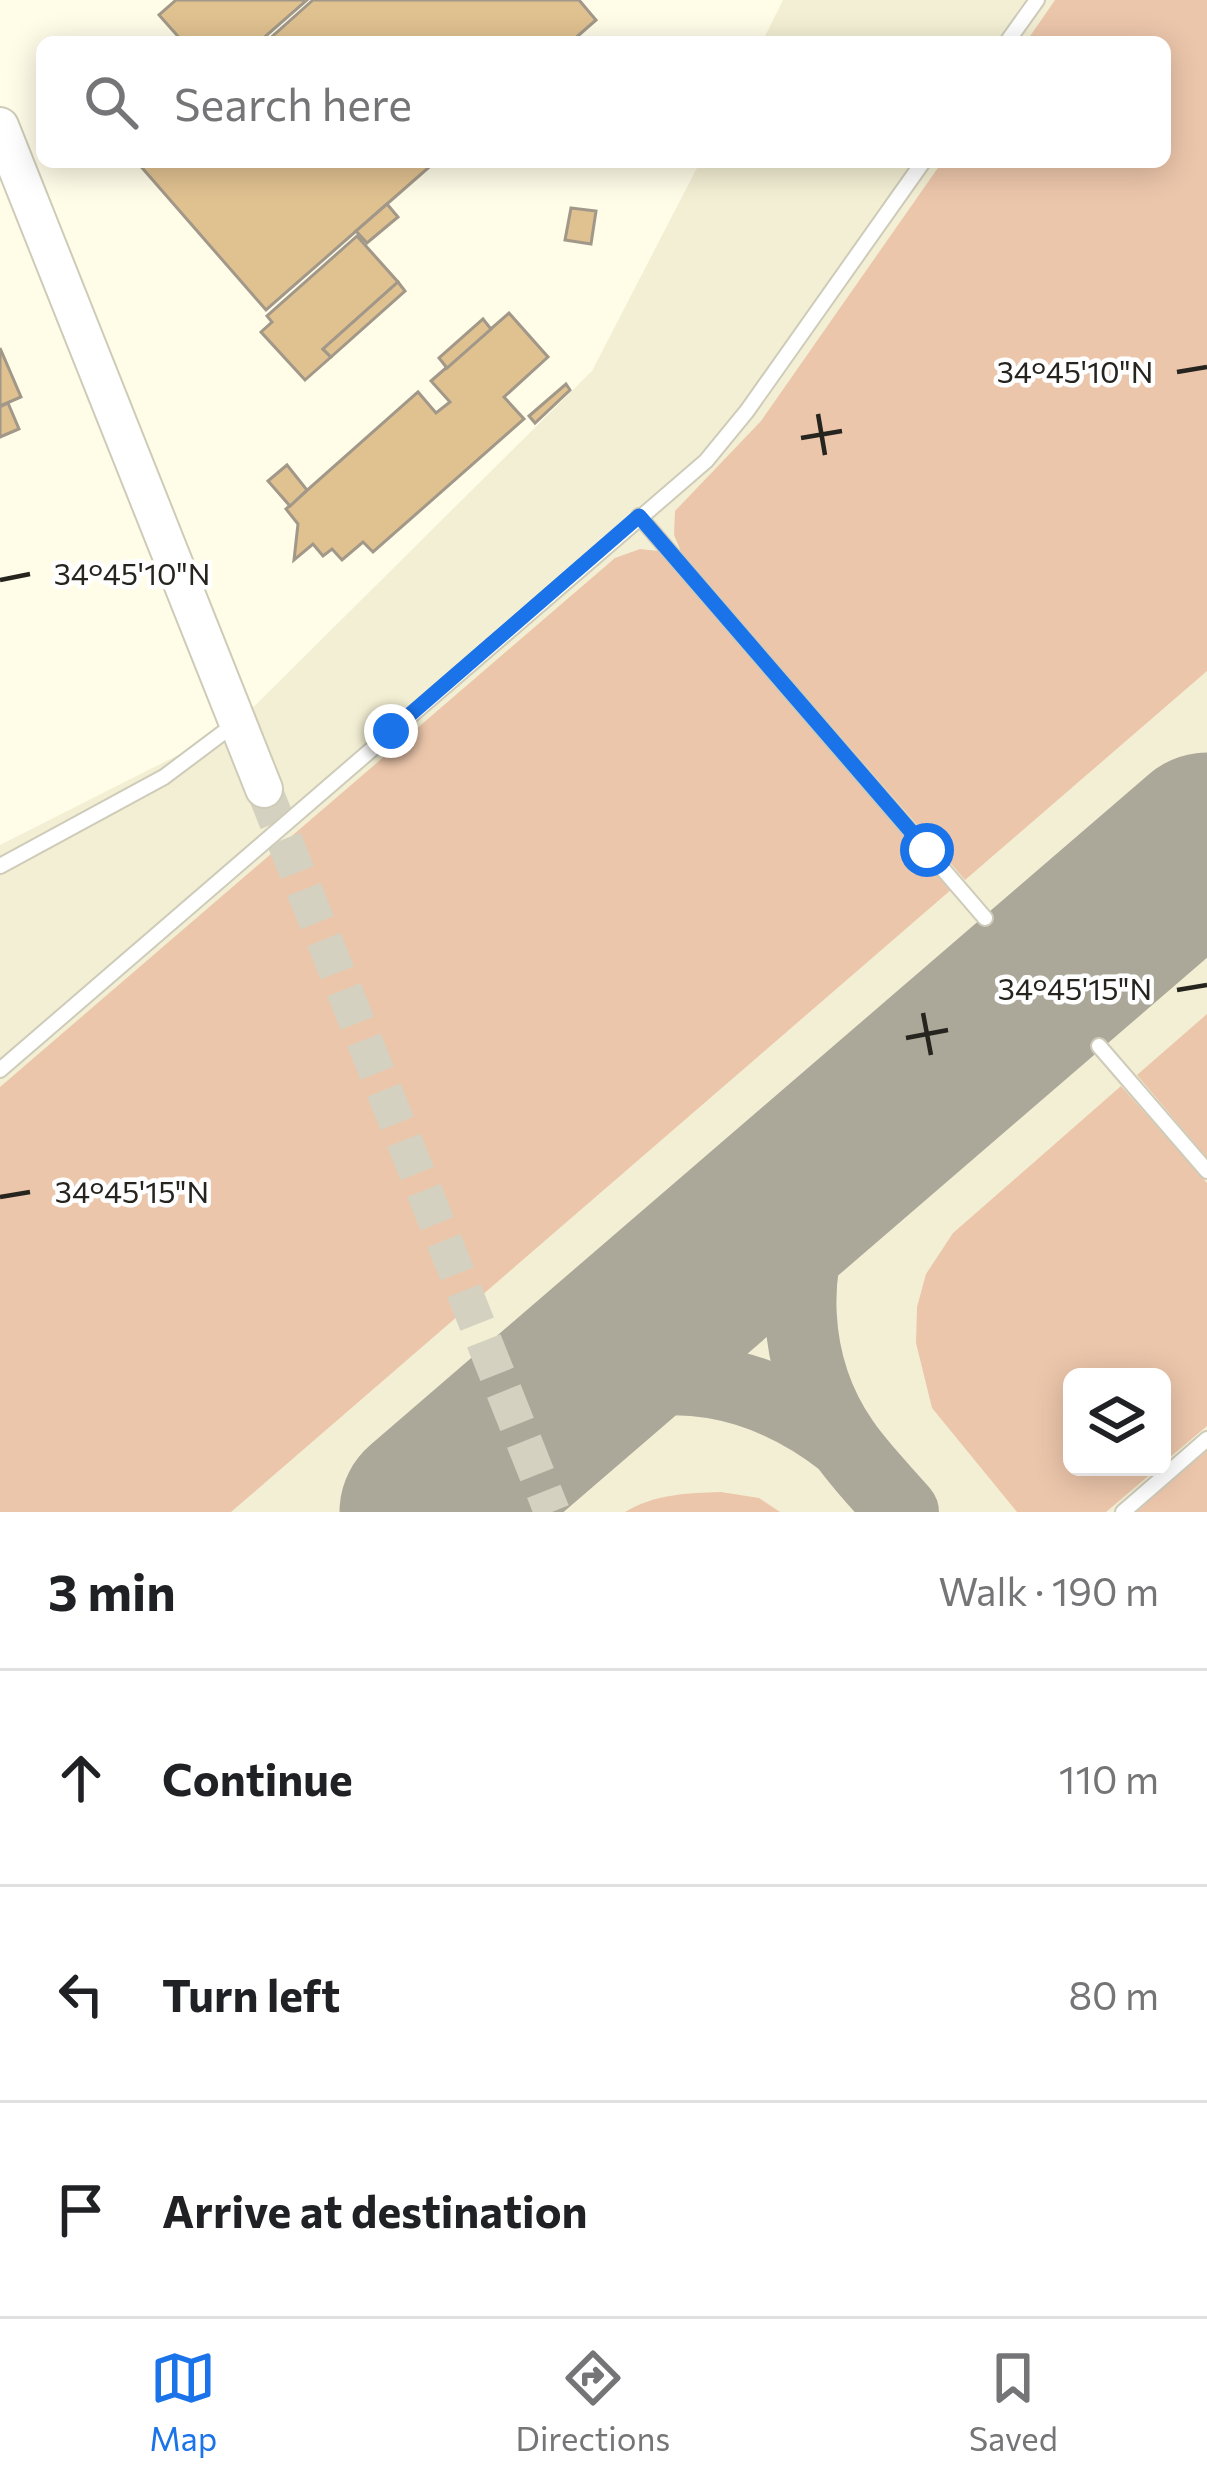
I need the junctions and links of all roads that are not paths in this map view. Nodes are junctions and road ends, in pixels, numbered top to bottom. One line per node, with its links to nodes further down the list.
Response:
1 (1037, 0): 2 (lane)
2 (1011, 36)
3 (0, 126): 6 (street)
4 (918, 168): 5 (lane)
5 (639, 516): 9 (lane); 11 (lane)
6 (237, 722): 7 (street); 8 (lane)
7 (264, 788)
8 (0, 866)
9 (985, 918)
10 (1099, 1046): 12 (lane)
11 (0, 1070)
12 (1207, 1171)
13 (1207, 1439): 14 (lane)
14 (1123, 1512)

